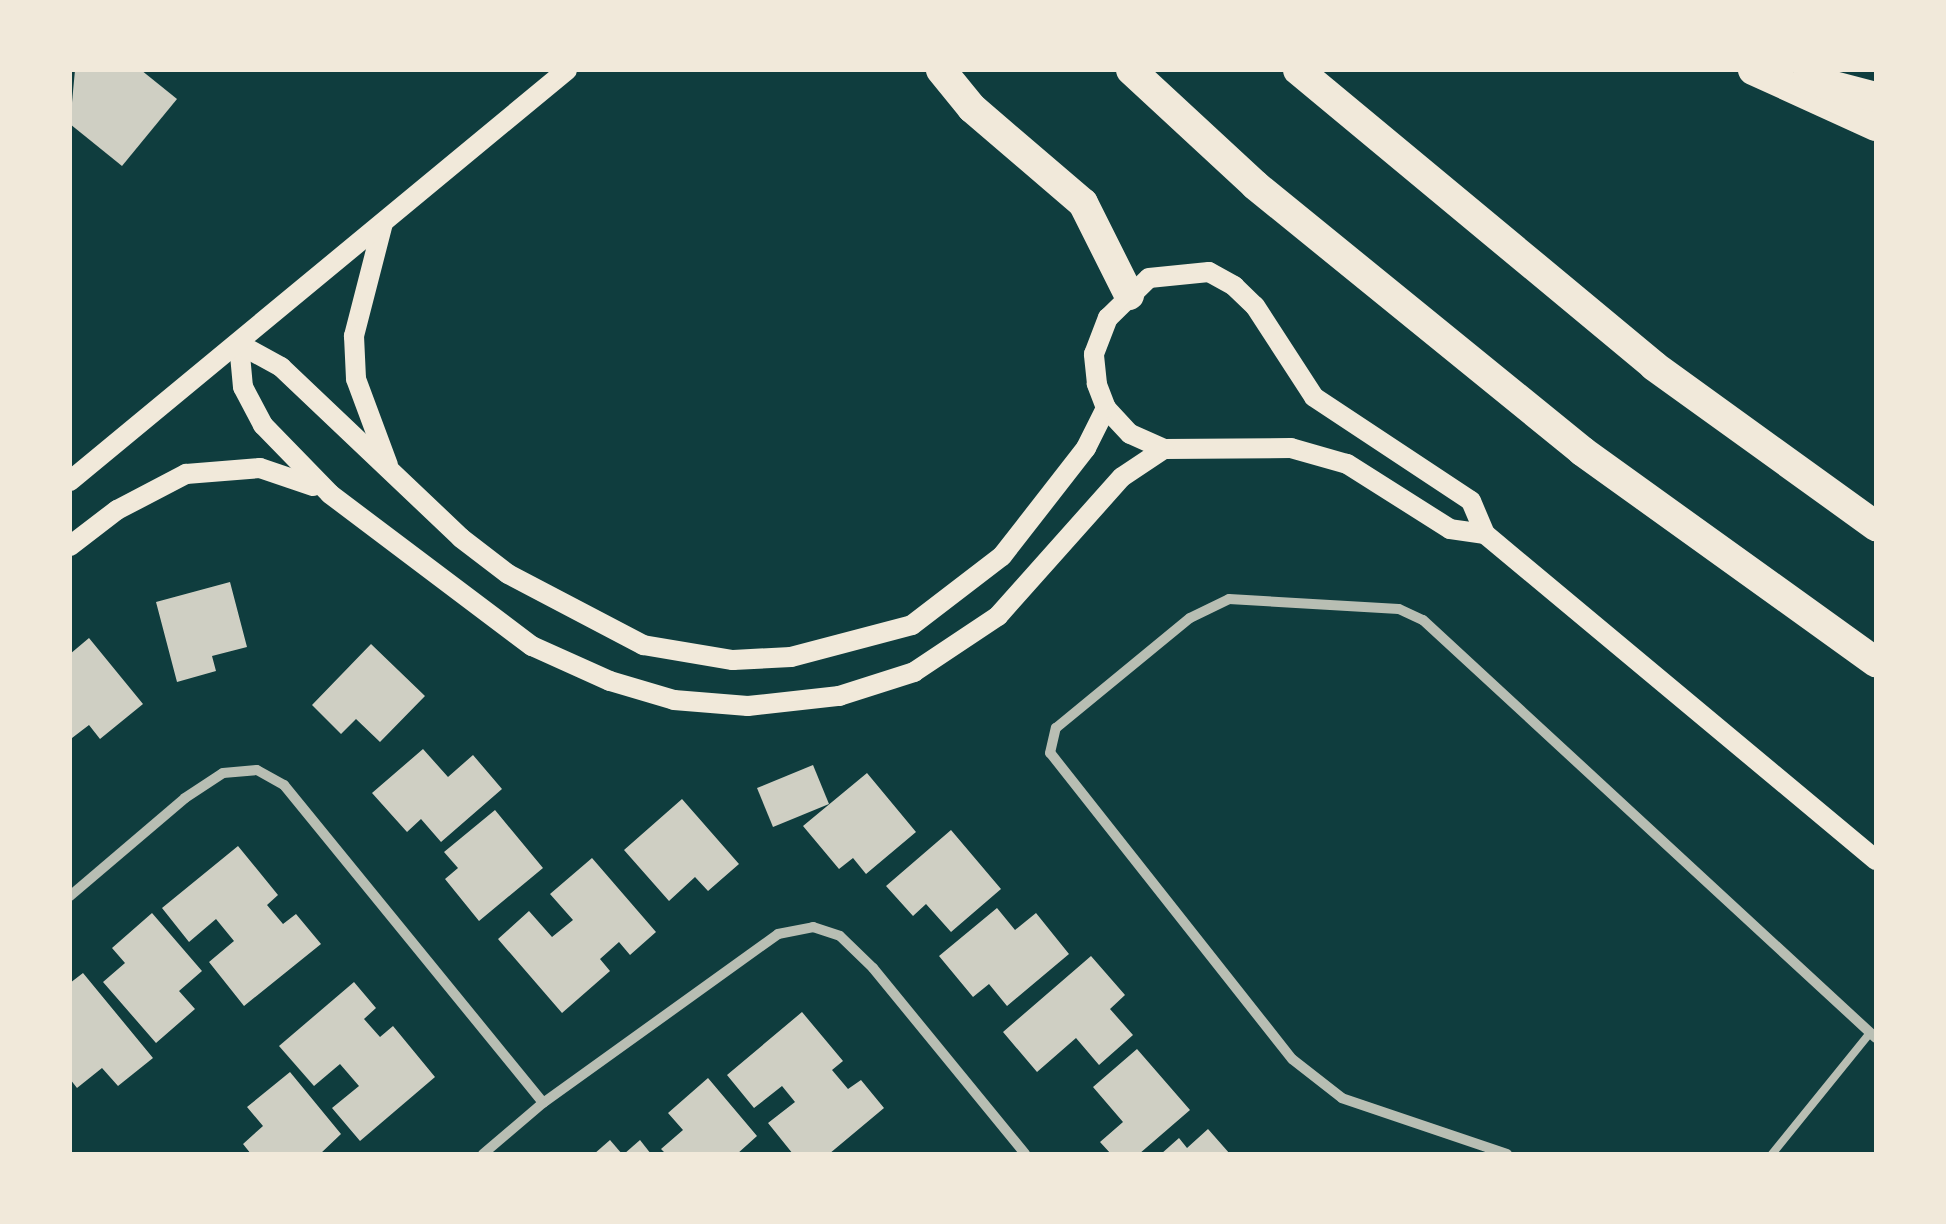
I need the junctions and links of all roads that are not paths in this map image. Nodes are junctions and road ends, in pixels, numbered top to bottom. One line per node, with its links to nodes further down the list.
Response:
1 (567, 70): 8 (main road)
2 (941, 70): 9 (highway)
3 (1131, 70): 19 (highway)
4 (1298, 70): 16 (highway)
5 (1756, 70): 6 (highway); 7 (highway)
6 (1876, 97)
7 (1876, 126)
8 (383, 223): 10 (main road); 13 (main road)
9 (1128, 295): 11 (main road); 17 (main road)
10 (240, 344): 13 (main road); 14 (main road); 15 (main road)
11 (1106, 408): 12 (main road); 13 (main road)
12 (1164, 449): 15 (main road); 17 (main road)
13 (393, 476)
14 (70, 482)
15 (330, 494): 18 (main road)
16 (1876, 526)
17 (1484, 534): 20 (main road)
18 (70, 546)
19 (1876, 662)
20 (1876, 860)
21 (70, 896): 23 (street)
22 (1873, 1035): 26 (street); 27 (lane)
23 (543, 1103): 24 (street); 25 (street)
24 (483, 1154)
25 (1025, 1154)
26 (1507, 1154)
27 (1772, 1154)

